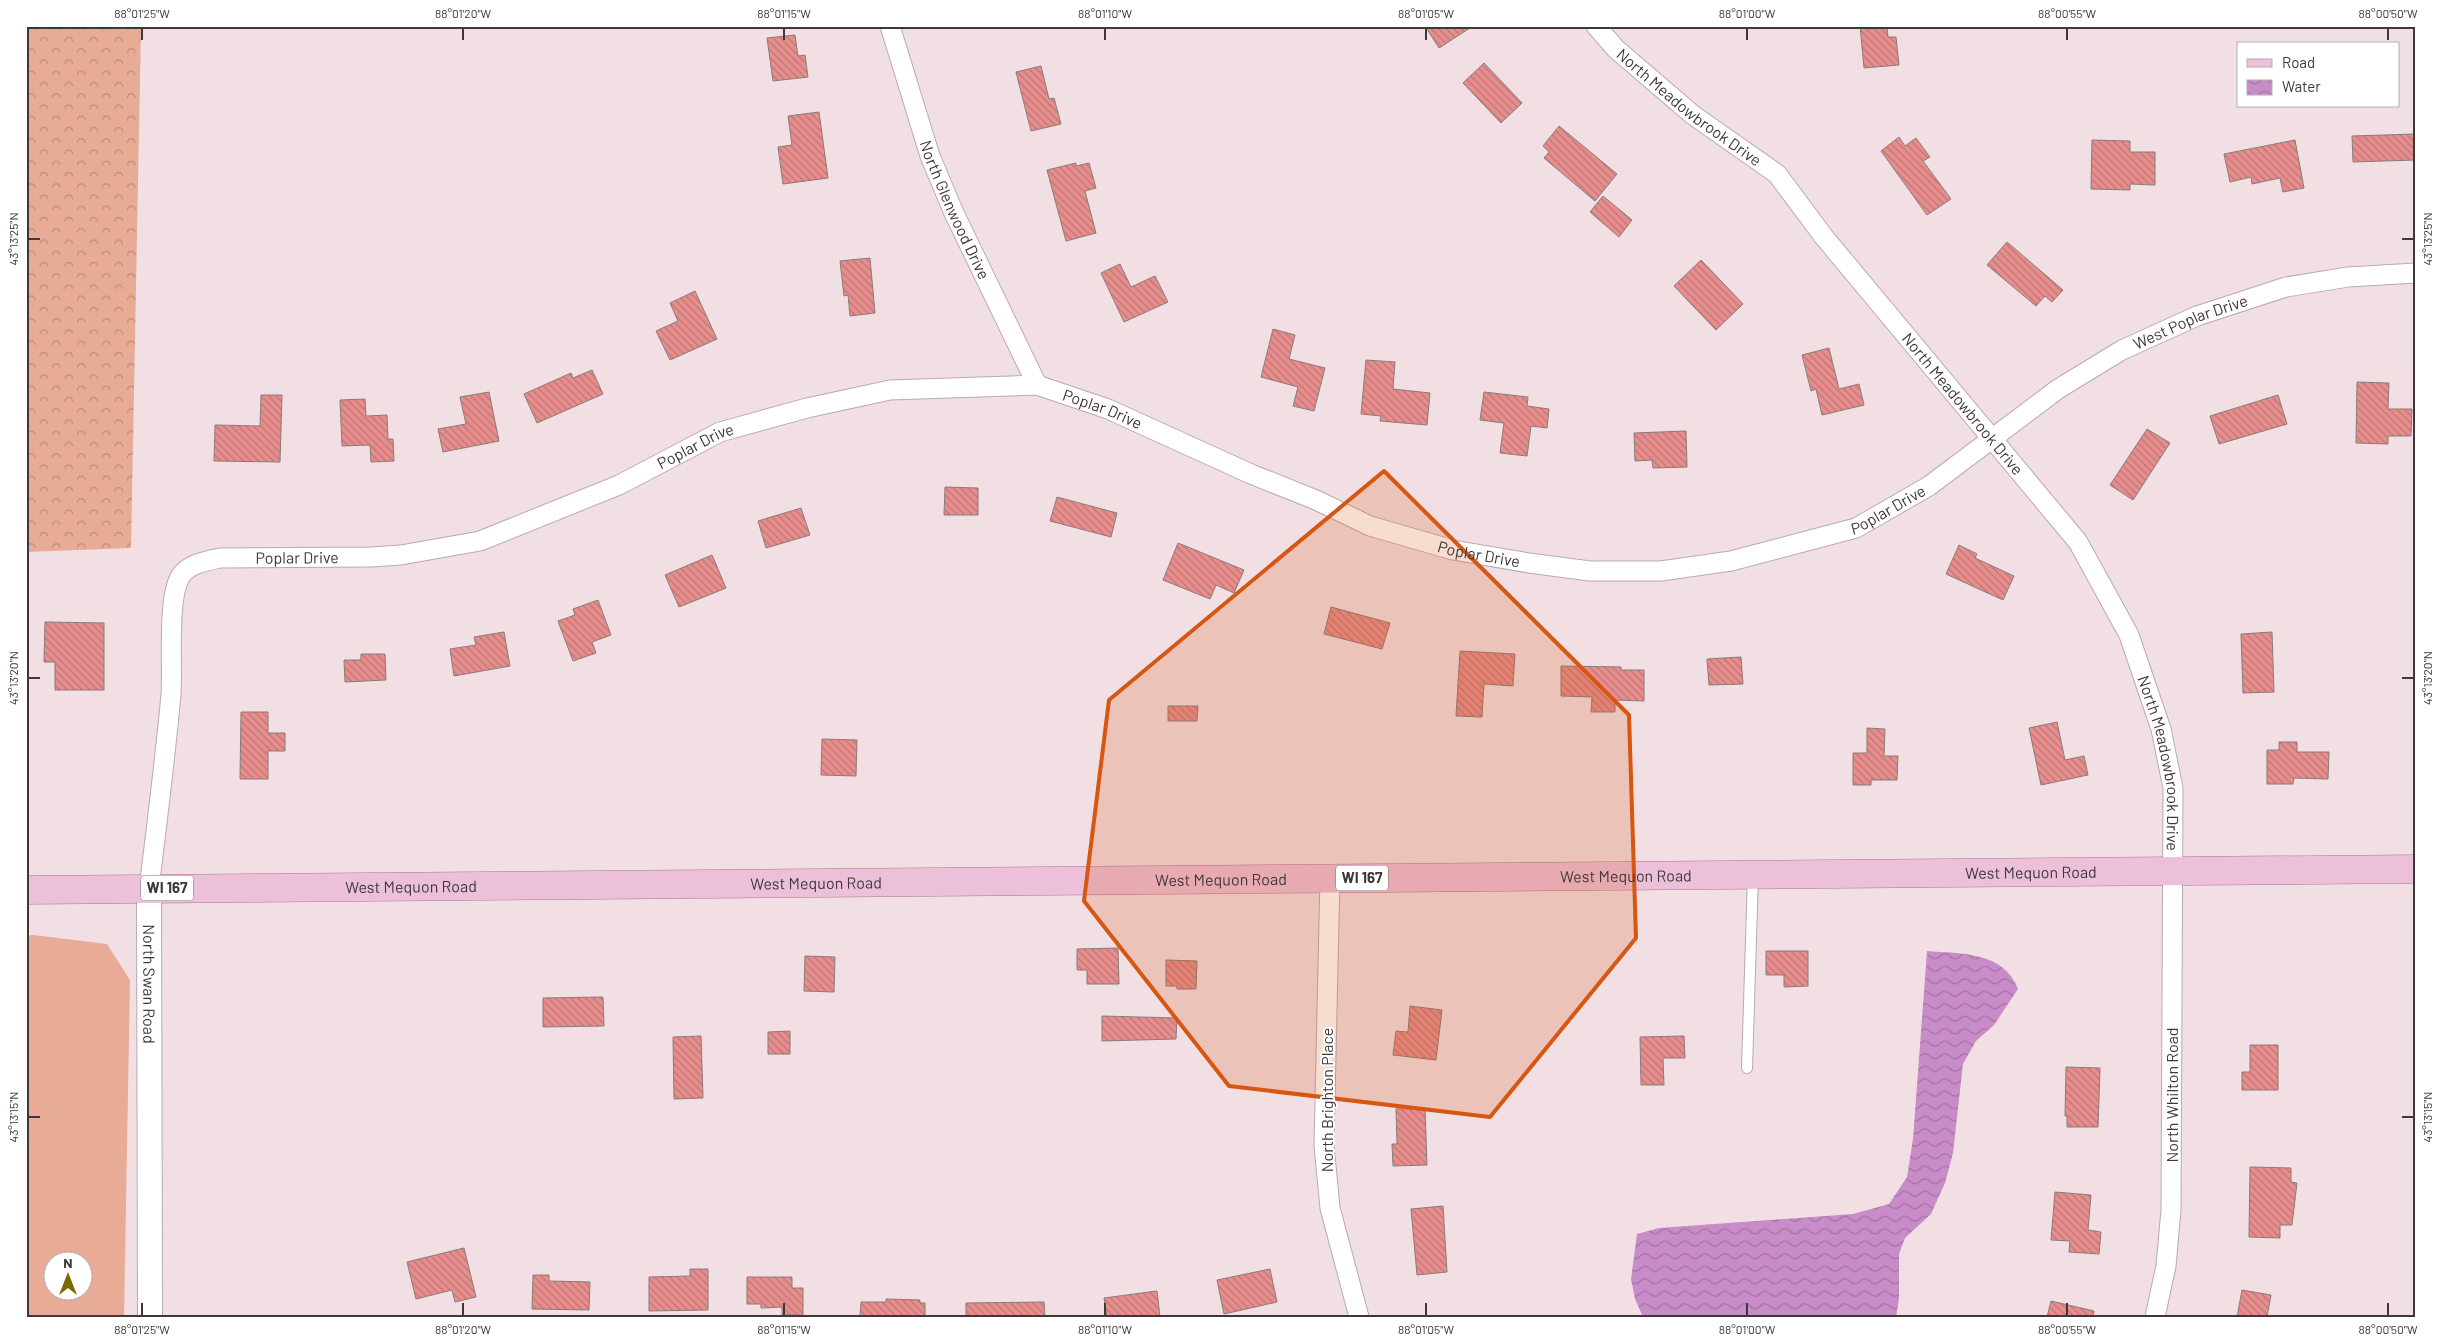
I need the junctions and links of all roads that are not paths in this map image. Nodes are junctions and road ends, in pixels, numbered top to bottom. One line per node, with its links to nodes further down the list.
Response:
1 (890, 26): 4 (street, North Glenwood Drive)
2 (1596, 26): 5 (street, North Meadowbrook Drive)
3 (2416, 273): 5 (street, West Poplar Drive)
4 (1037, 385): 5 (street, Poplar Drive); 6 (street, Poplar Drive)
5 (1993, 441): 8 (street, North Meadowbrook Drive)
6 (188, 568): 11 (street, North Swan Road)
7 (2416, 868): 8 (main road, West Mequon Road / WI 167)
8 (2173, 871): 9 (main road, West Mequon Road / WI 167); 16 (street, North Whilton Road)
9 (1753, 874): 10 (main road, West Mequon Road / WI 167); 13 (lane)
10 (1330, 878): 11 (main road, West Mequon Road / WI 167); 15 (street, North Brighton Place)
11 (149, 888): 12 (main road, West Mequon Road / WI 167); 14 (street, North Swan Road)
12 (26, 890)
13 (1746, 1068)
14 (150, 1317)
15 (1359, 1317)
16 (2154, 1317)

